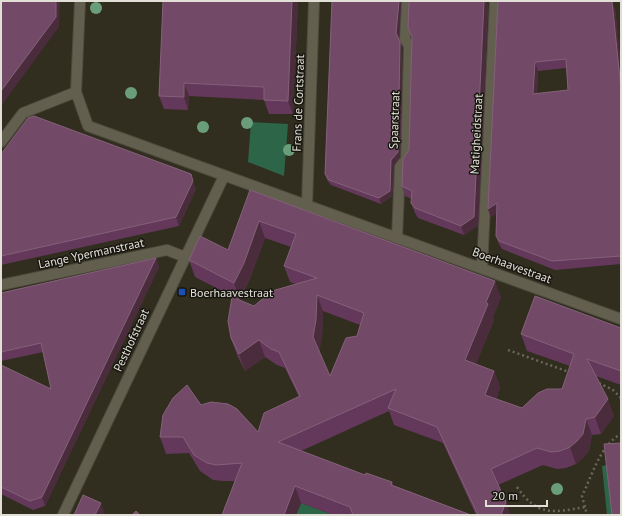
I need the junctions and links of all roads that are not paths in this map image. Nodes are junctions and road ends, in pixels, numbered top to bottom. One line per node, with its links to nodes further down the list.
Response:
1 (80, 1): 5 (street)
2 (314, 1): 8 (street, Frans de Cortstraat)
3 (407, 1): 9 (street, Spaarstraat)
4 (495, 1): 11 (street, Matigheidstraat)
5 (76, 92): 6 (street); 7 (street, Boerhaavestraat)
6 (1, 142)
7 (224, 176): 8 (street, Boerhaavestraat); 10 (street, Pesthofstraat)
8 (307, 205): 9 (street, Boerhaavestraat)
9 (397, 238): 11 (street, Boerhaavestraat)
10 (184, 257): 12 (street, Lange Ypermanstraat); 14 (street, Pesthofstraat)
11 (482, 268): 13 (street, Boerhaavestraat)
12 (1, 285)
13 (621, 319)
14 (64, 515)

